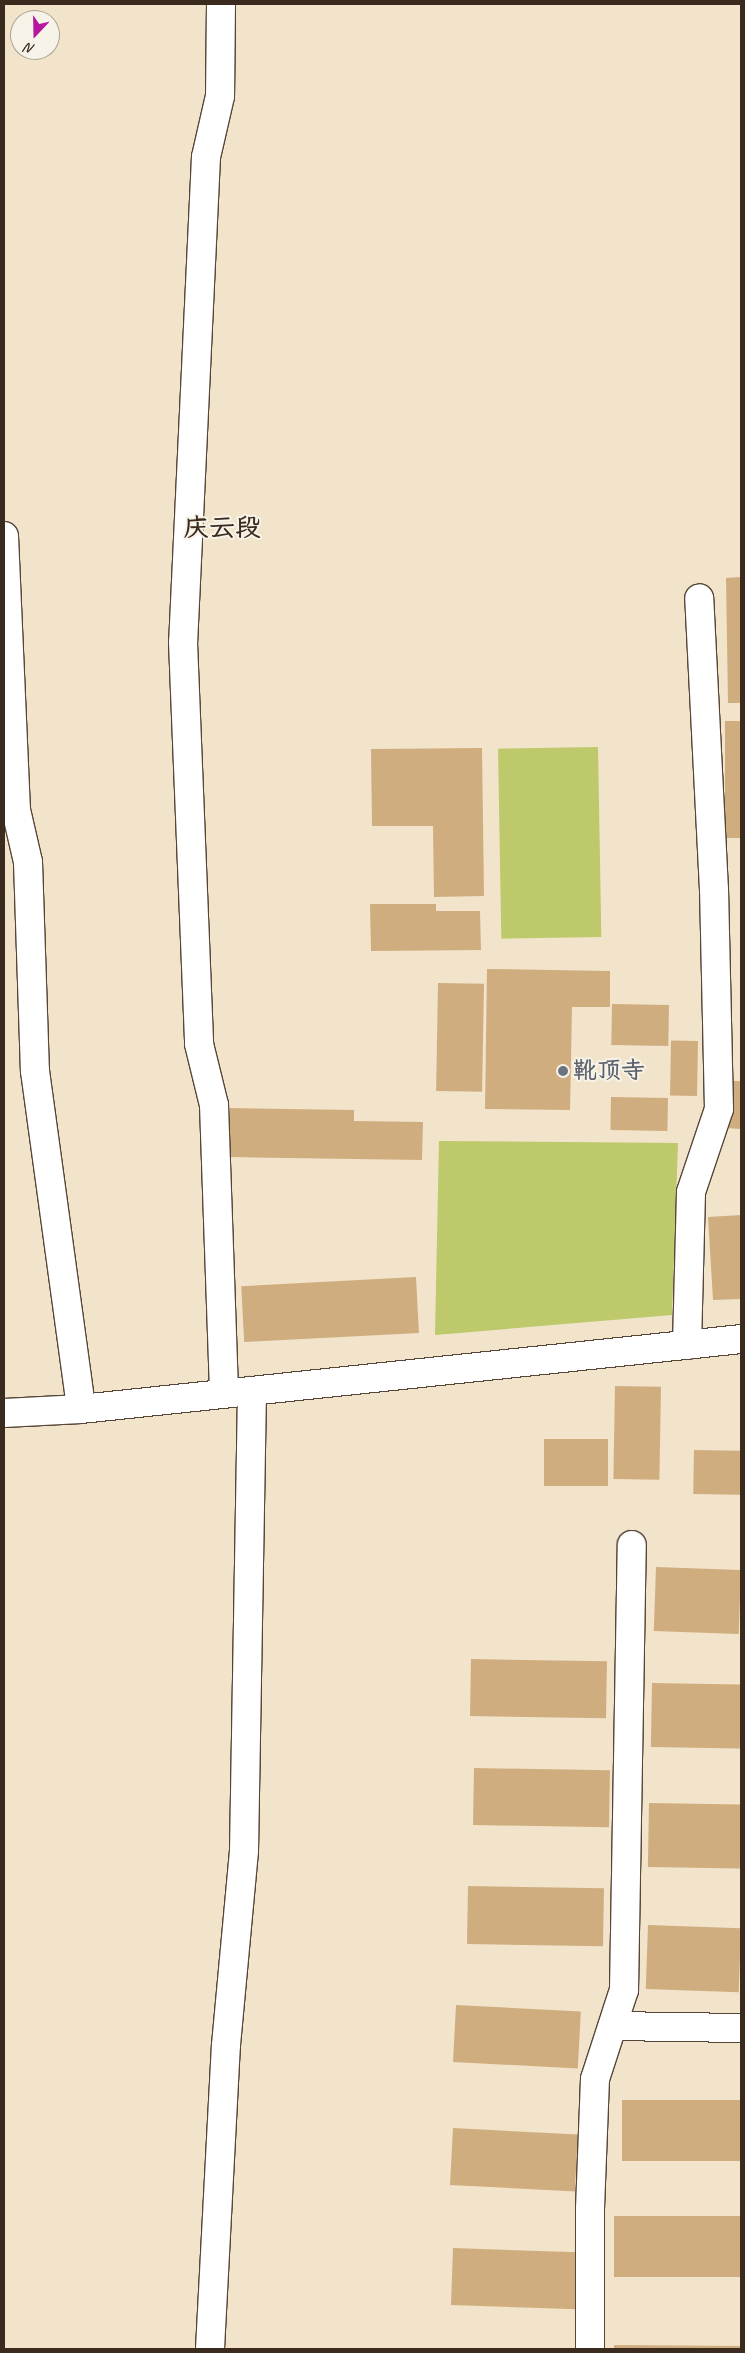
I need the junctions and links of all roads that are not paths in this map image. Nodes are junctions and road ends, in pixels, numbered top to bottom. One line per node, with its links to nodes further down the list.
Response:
1 (221, 4): 7 (street)
2 (4, 536): 8 (street)
3 (699, 598): 5 (street)
4 (741, 1339): 5 (street)
5 (687, 1345): 6 (street)
6 (252, 1391): 7 (street); 13 (street)
7 (224, 1394): 8 (street)
8 (81, 1408): 9 (street)
9 (4, 1413)
10 (632, 1545): 11 (street)
11 (612, 2026): 12 (street); 14 (street)
12 (741, 2028)
13 (210, 2349)
14 (590, 2349)

